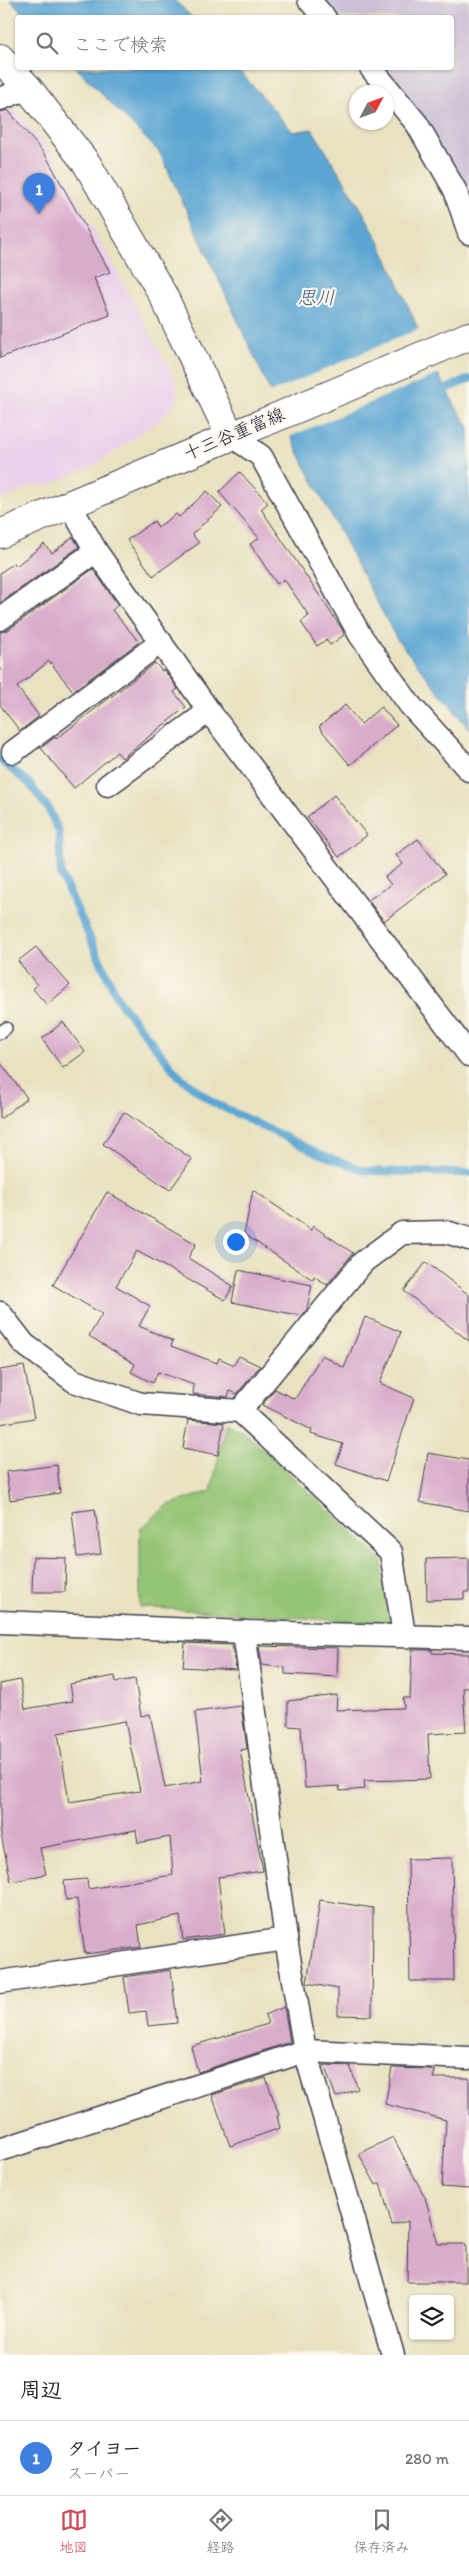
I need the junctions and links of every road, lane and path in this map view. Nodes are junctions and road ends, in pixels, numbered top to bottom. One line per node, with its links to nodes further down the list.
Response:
1 (309, 0): 2 (street)
2 (322, 15)
3 (0, 58): 5 (main road)
4 (373, 70): 7 (street)
5 (28, 88): 6 (street); 9 (main road)
6 (0, 99)
7 (469, 233)
8 (469, 336): 9 (main road, 十三谷重富線)
9 (230, 435): 10 (main road, 十三谷重富線); 17 (street)
10 (70, 505): 11 (main road, 十三谷重富線); 12 (street)
11 (0, 534)
12 (96, 551): 13 (street); 14 (street)
13 (0, 619)
14 (161, 642): 15 (street); 16 (street)
15 (209, 711): 18 (street); 19 (street)
16 (13, 752)
17 (469, 770)
18 (108, 784)
19 (469, 1055)
20 (469, 1239): 22 (street)
21 (0, 1313): 22 (street)
22 (240, 1411): 25 (street)
23 (0, 1622): 24 (street)
24 (244, 1632): 25 (street); 27 (street)
25 (404, 1635): 26 (street)
26 (469, 1638)
27 (286, 1938): 28 (street); 29 (street)
28 (0, 1982)
29 (306, 2051): 30 (street); 31 (street); 32 (street)
30 (469, 2058)
31 (0, 2150)
32 (393, 2355)

